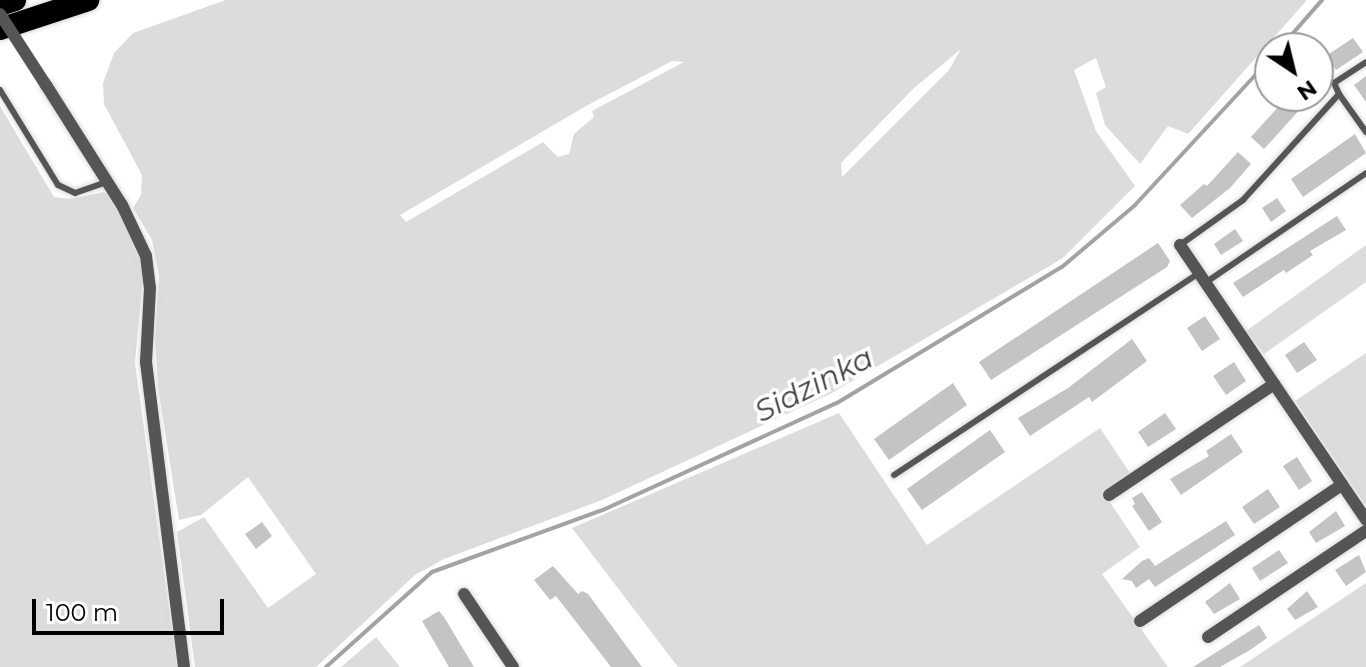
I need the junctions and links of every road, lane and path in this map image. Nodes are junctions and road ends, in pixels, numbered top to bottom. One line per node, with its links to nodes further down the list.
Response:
1 (15, 0): 3 (highway)
2 (88, 0): 5 (highway)
3 (0, 5)
4 (0, 14): 11 (street, bridge)
5 (0, 29)
6 (1366, 62): 8 (lane)
7 (0, 90): 11 (lane)
8 (1339, 94): 9 (lane); 12 (lane)
9 (1366, 132)
10 (1366, 173): 13 (lane)
11 (108, 181): 23 (street)
12 (1180, 245): 13 (street)
13 (1202, 278): 14 (street); 15 (lane)
14 (1274, 384): 16 (street); 17 (street)
15 (894, 475)
16 (1342, 485): 18 (street); 21 (street)
17 (1109, 495)
18 (1366, 520)
19 (1366, 531): 22 (street)
20 (464, 594): 24 (street)
21 (1140, 621)
22 (1208, 637)
23 (184, 667)
24 (513, 667)

